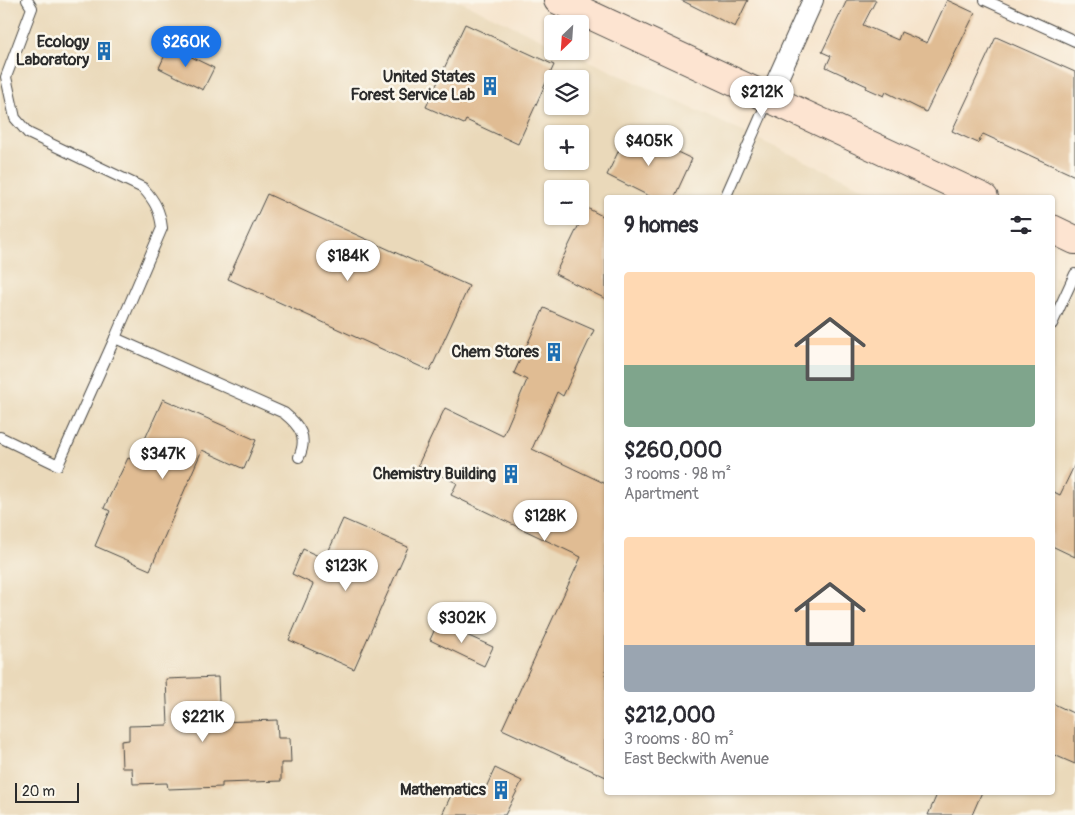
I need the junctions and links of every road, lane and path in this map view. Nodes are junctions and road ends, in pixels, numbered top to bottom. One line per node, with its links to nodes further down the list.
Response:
1 (27, 0): 13 (lane)
2 (558, 0): 6 (street)
3 (813, 0): 6 (street)
4 (985, 0): 5 (lane)
5 (1075, 41)
6 (769, 98): 7 (lane); 8 (street)
7 (726, 195)
8 (978, 195)
9 (1055, 230): 10 (street)
10 (1075, 240)
11 (1075, 274): 12 (lane)
12 (1055, 317)
13 (115, 338): 14 (lane); 15 (lane)
14 (0, 437)
15 (299, 457)

